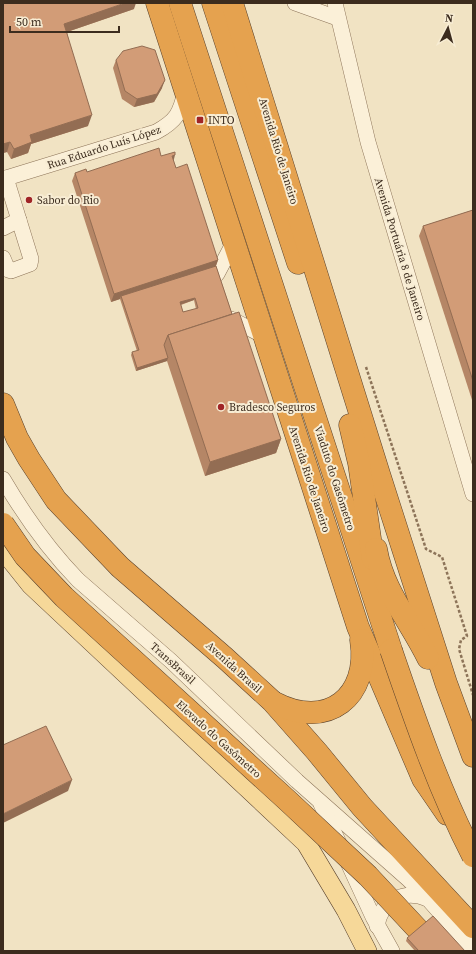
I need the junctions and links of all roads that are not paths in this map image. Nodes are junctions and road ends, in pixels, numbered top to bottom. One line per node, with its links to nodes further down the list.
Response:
1 (156, 3): 8 (highway, Avenida Rio de Janeiro)
2 (180, 3): 25 (highway, Viaduto do Gasômetro)
3 (213, 3): 25 (highway)
4 (232, 3): 27 (highway, Avenida Rio de Janeiro)
5 (294, 3): 7 (street)
6 (335, 3): 7 (street, Avenida Portuária 8 de Janeiro)
7 (338, 18): 20 (street, Avenida Portuária 8 de Janeiro)
8 (185, 92): 9 (street, Rua Eduardo Luís López); 12 (highway, Avenida Rio de Janeiro)
9 (4, 178): 10 (street)
10 (19, 220): 11 (street); 13 (street)
11 (3, 228)
12 (234, 242): 14 (street); 16 (highway, Avenida Rio de Janeiro)
13 (3, 258)
14 (217, 274)
15 (232, 319): 16 (street)
16 (264, 336): 24 (highway, Avenida Rio de Janeiro)
17 (3, 404): 26 (highway, Avenida Brasil)
18 (3, 479): 21 (street, TransBrasil)
19 (3, 492): 21 (street, TransBrasil)
20 (473, 494)
21 (31, 523): 28 (street, TransBrasil)
22 (3, 524): 37 (highway, Elevado do Gasômetro, bridge)
23 (3, 550): 35 (main road)
24 (358, 627): 26 (highway); 29 (highway, Avenida Rio de Janeiro)
25 (391, 650): 30 (highway, Viaduto do Gasômetro, bridge)
26 (272, 701): 33 (highway, Avenida Brasil)
27 (473, 756)
28 (319, 800): 31 (street, TransBrasil); 32 (street)
29 (473, 846)
30 (473, 856)
31 (428, 899): 32 (street); 34 (street, TransBrasil)
32 (377, 926): 36 (street)
33 (473, 927)
34 (473, 950)
35 (367, 951)
36 (392, 951)
37 (438, 951)

